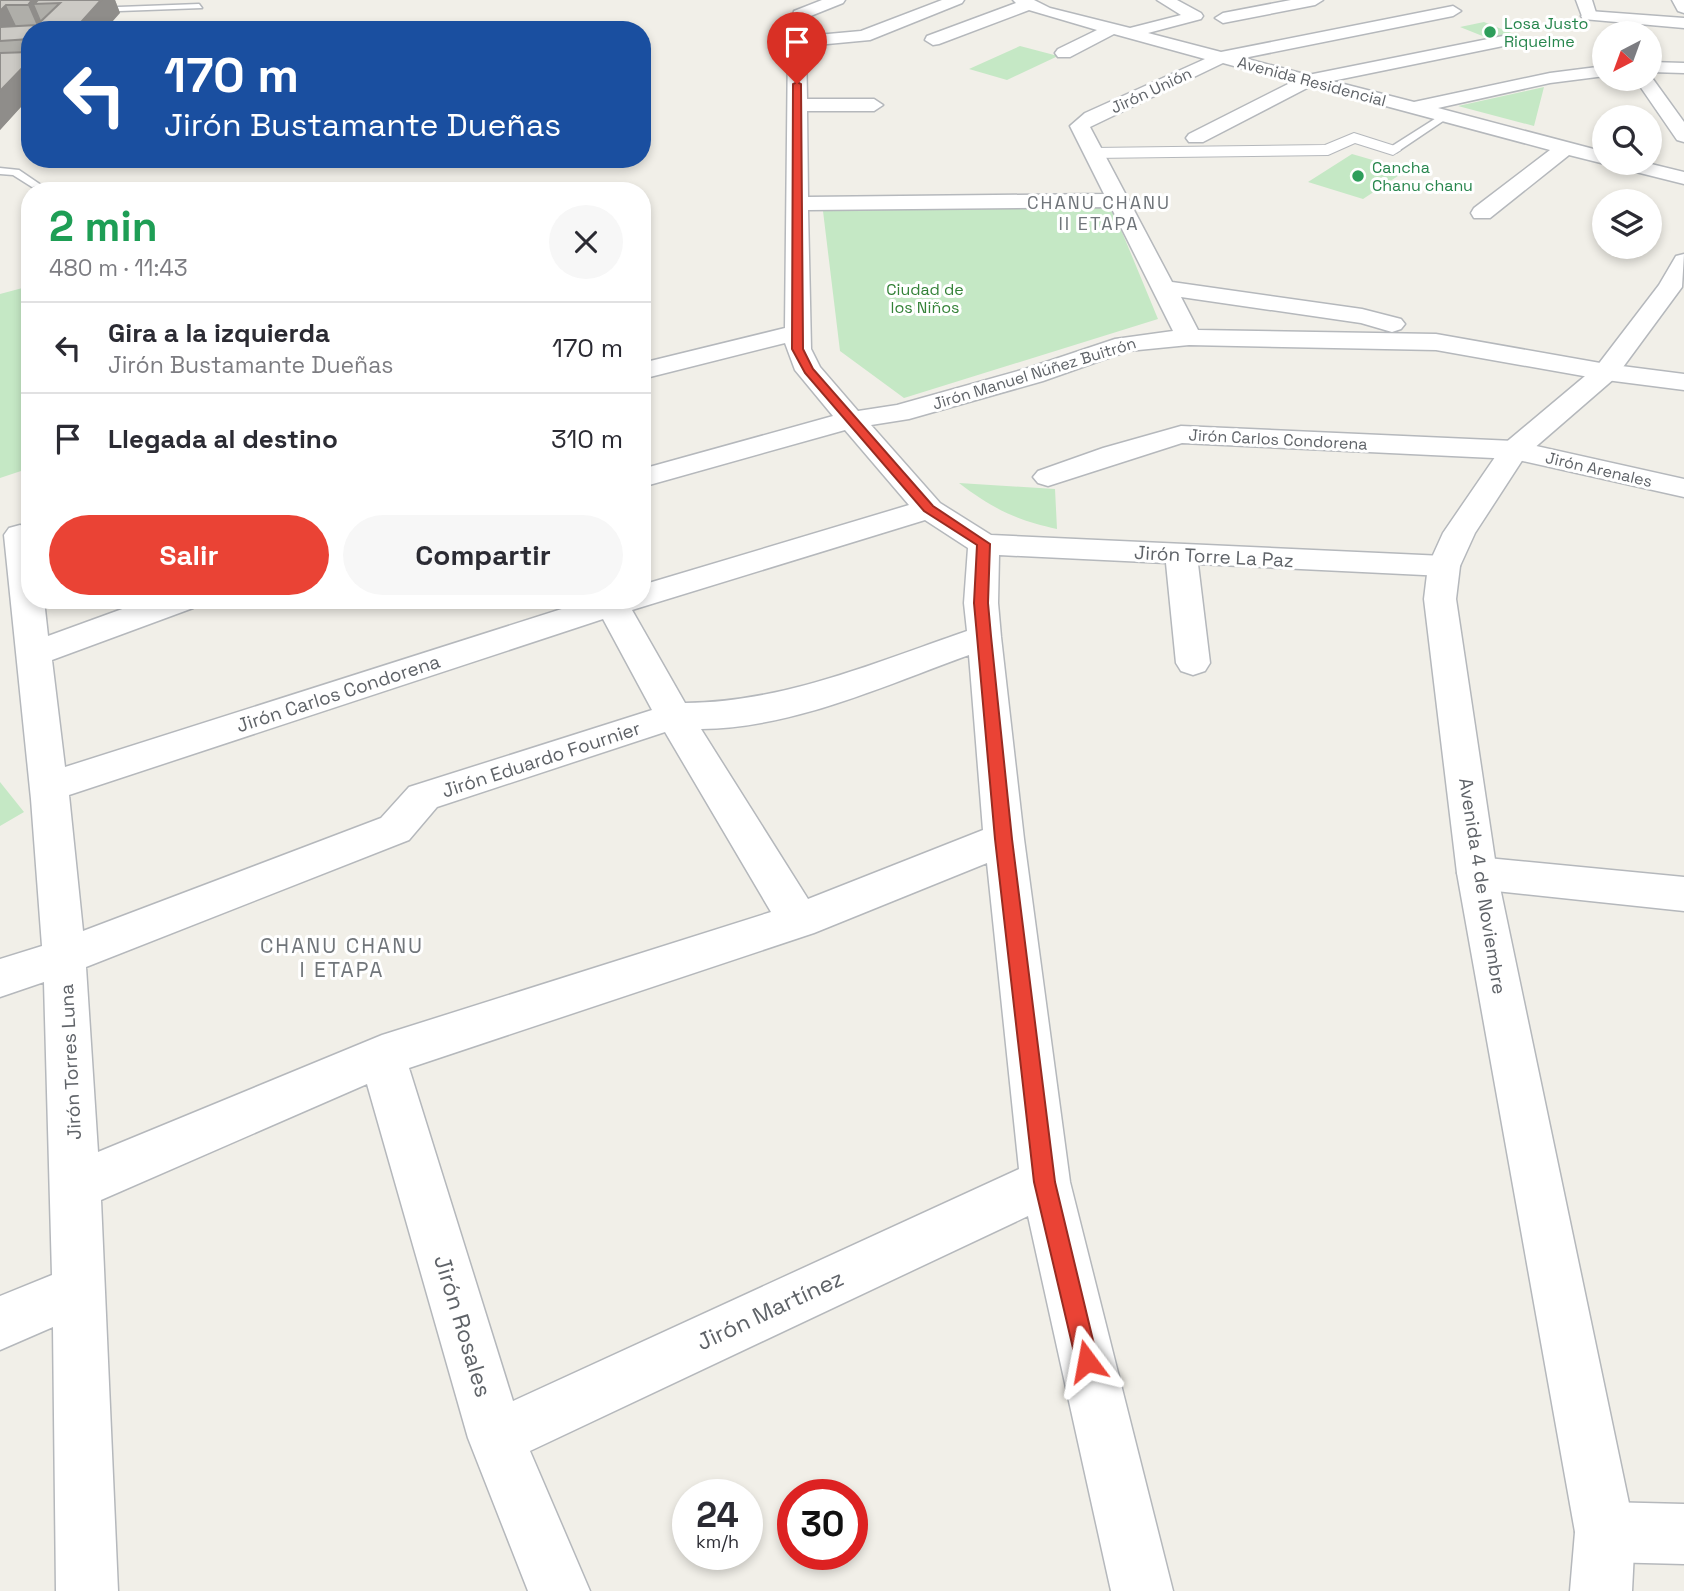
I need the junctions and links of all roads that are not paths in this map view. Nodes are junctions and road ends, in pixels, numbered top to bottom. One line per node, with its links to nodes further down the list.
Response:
1 (836, 0): 17 (street)
2 (956, 0): 17 (street)
3 (1165, 0): 14 (street)
4 (1315, 0): 12 (street)
5 (1425, 0): 19 (street, Jirón Unión)
6 (1680, 0): 10 (street)
7 (1025, 2): 14 (street, Avenida Residencial); 15 (street)
8 (199, 6): 11 (lane)
9 (1586, 8): 13 (street)
10 (1684, 8)
11 (80, 10)
12 (1223, 18)
13 (1684, 23)
14 (1123, 30): 18 (street); 19 (street, Avenida Residencial)
15 (933, 40)
16 (1508, 40): 23 (street)
17 (797, 42): 25 (street)
18 (1064, 53)
19 (1223, 57): 23 (street, Avenida Residencial); 34 (street, Jirón Unión)
20 (1662, 67): 21 (street)
21 (1684, 68)
22 (1592, 73): 27 (street)
23 (1309, 80): 27 (street, Avenida Residencial); 31 (street)
24 (1655, 91): 28 (street)
25 (797, 105): 26 (street); 41 (street)
26 (874, 105)
27 (1412, 108): 29 (street, Avenida Residencial)
28 (1675, 113): 30 (street)
29 (1444, 117): 32 (street, Avenida Residencial); 33 (lane)
30 (1684, 136)
31 (1196, 138)
32 (1564, 148): 35 (street, Avenida Residencial); 42 (street)
33 (1393, 150): 34 (street)
34 (1093, 153): 40 (street, Jirón Unión)
35 (1592, 155)
36 (0, 171): 39 (lane)
37 (1662, 173): 38 (street)
38 (1684, 178)
39 (31, 182)
40 (1118, 200): 41 (street); 44 (street, Jirón Unión)
41 (796, 204): 45 (street)
42 (1482, 213)
43 (1680, 275): 49 (street, Avenida 4 de Noviembre)
44 (1165, 288): 46 (street, Jirón Unión); 47 (street)
45 (796, 333): 48 (street); 51 (street)
46 (1189, 337): 47 (street, Jirón Manuel Núñez Buitrón); 51 (street, Jirón Manuel Núñez Buitrón)
47 (1436, 342): 49 (street, Jirón Manuel Núñez Buitrón)
48 (651, 369)
49 (1606, 372): 50 (street, Jirón Manuel Núñez Buitrón); 52 (street, Avenida 4 de Noviembre)
50 (1684, 382)
51 (850, 420): 53 (street, Jirón Manuel Núñez Buitrón); 56 (street)
52 (1514, 450): 54 (street, Jirón Carlos Condorena); 55 (street, Jirón Arenales); 61 (street, Avenida 4 de Noviembre)
53 (651, 475)
54 (1048, 477)
55 (1684, 488)
56 (929, 509): 58 (street); 62 (street, Jirón Carlos Condorena)
57 (17, 536): 60 (street, Jirón Torres Luna)
58 (984, 544): 59 (street, Jirón Torre La Paz); 67 (street)
59 (1181, 554): 61 (street, Jirón Torre La Paz); 69 (street)
60 (21, 566)
61 (1444, 566): 73 (street, Avenida 4 de Noviembre)
62 (651, 590)
63 (27, 609): 68 (street, Jirón Torres Luna)
64 (156, 609): 68 (street)
65 (591, 609): 71 (street, Jirón Carlos Condorena)
66 (639, 609): 70 (street)
67 (984, 636): 70 (street, Jirón Eduardo Fournier); 72 (street)
68 (33, 654): 71 (street, Jirón Torres Luna)
69 (1193, 663)
70 (674, 716): 75 (street); 76 (street, Jirón Eduardo Fournier)
71 (51, 786): 76 (street, Jirón Torres Luna)
72 (1004, 839): 75 (street); 79 (street)
73 (1477, 873): 74 (street); 84 (street, Avenida 4 de Noviembre)
74 (1684, 894)
75 (799, 921): 78 (street)
76 (64, 957): 77 (street, Jirón Eduardo Fournier); 80 (street, Jirón Torres Luna)
77 (0, 978)
78 (382, 1056): 80 (street); 83 (street, Jirón Rosales)
79 (1045, 1182): 83 (street, Jirón Martínez); 88 (street)
80 (78, 1185): 81 (street, Jirón Torres Luna)
81 (79, 1290): 82 (street); 86 (street, Jirón Torres Luna)
82 (0, 1323)
83 (496, 1438): 87 (street, Jirón Rosales)
84 (1605, 1532): 85 (street); 89 (street, Avenida 4 de Noviembre)
85 (1684, 1534)
86 (87, 1591)
87 (559, 1591)
88 (1142, 1591)
89 (1601, 1591)

